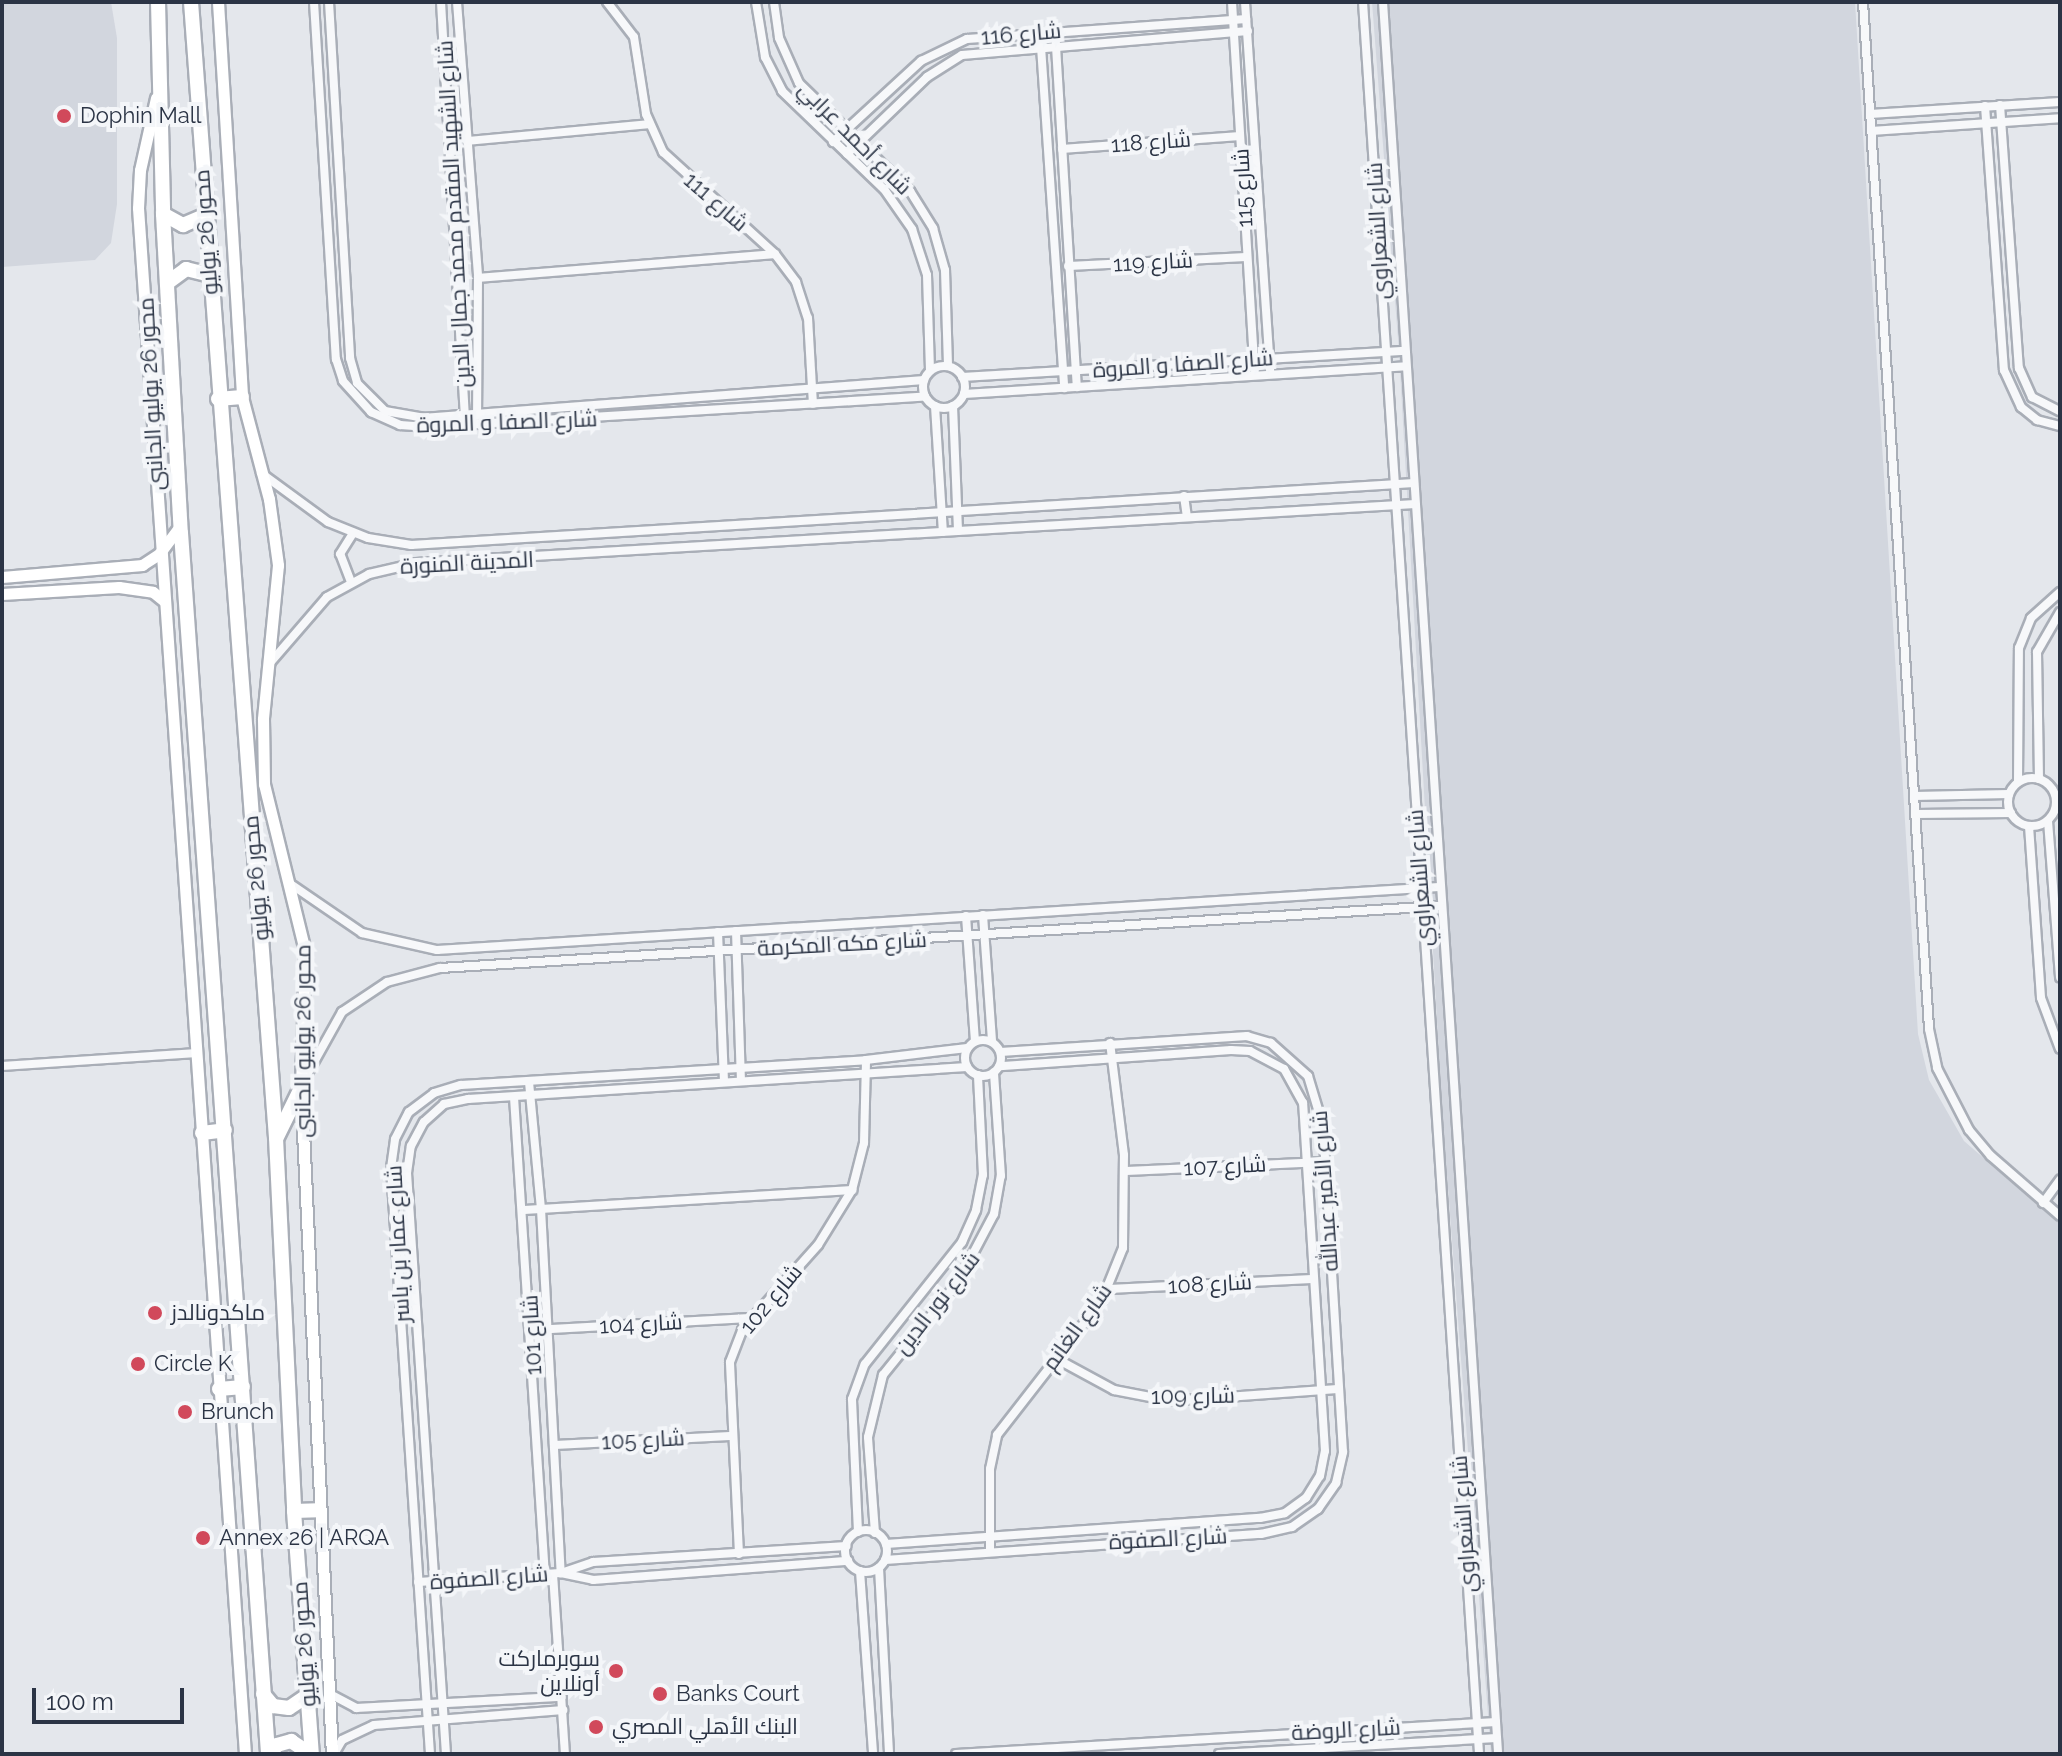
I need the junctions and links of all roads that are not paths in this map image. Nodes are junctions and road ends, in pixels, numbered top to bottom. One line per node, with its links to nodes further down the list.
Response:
1 (158, 2): 24 (highway, محور 26 يوليو)
2 (191, 2): 44 (highway, محور 26 يوليو)
3 (218, 2): 72 (street, محور 26 يوليو الجانبى)
4 (314, 2): 40 (street)
5 (329, 2): 41 (street)
6 (441, 2): 80 (street, شارع الشهيد المقدم محمد جمال الدين)
7 (457, 2): 36 (street, شارع الشهيد المقدم محمد جمال الدين)
8 (607, 2): 32 (street, شارع 111)
9 (756, 2): 37 (street, شارع أحمد عرابي)
10 (774, 2): 33 (street, شارع أحمد عرابي)
11 (1232, 2): 17 (street, شارع 115)
12 (1245, 2): 16 (street, شارع 115)
13 (1363, 2): 53 (street, شارع الشعراوي)
14 (1383, 2): 52 (street, شارع الشعراوي)
15 (1863, 2): 28 (street)
16 (1246, 19): 17 (street, شارع 116); 19 (street, شارع 115)
17 (1233, 20): 18 (street, شارع 116); 21 (street, شارع 115)
18 (1055, 30): 20 (street, شارع 116); 22 (street)
19 (1248, 31): 21 (street, شارع 116); 54 (street, شارع 115)
20 (1040, 32): 23 (street); 33 (street, شارع 116)
21 (1234, 32): 22 (street, شارع 116); 35 (street, شارع 115)
22 (1055, 46): 23 (street, شارع 116); 39 (street)
23 (1041, 47): 38 (street, شارع 116); 48 (street)
24 (159, 90): 43 (highway, محور 26 يوليو); 101 (street, محور 26 يوليو الجانبى)
25 (2060, 102): 26 (street)
26 (2000, 105): 27 (street); 30 (street)
27 (1985, 106): 28 (street); 31 (street)
28 (1870, 114): 34 (street)
29 (2060, 118): 30 (street)
30 (2001, 122): 31 (street); 78 (street)
31 (1986, 123): 34 (street); 84 (street)
32 (649, 124): 36 (street); 45 (street, شارع 111)
33 (845, 130): 37 (street, شارع 116); 38 (street, شارع أحمد عرابي)
34 (1871, 131): 116 (street)
35 (1240, 136): 39 (street, شارع 118); 46 (street, شارع 115)
36 (467, 141): 50 (street, شارع الشهيد المقدم محمد جمال الدين)
37 (833, 142): 42 (street, شارع أحمد عرابي)
38 (858, 143): 42 (street, شارع 116); 56 (street, شارع أحمد عرابي)
39 (1062, 149): 47 (street)
40 (324, 153): 41 (street); 65 (street)
41 (340, 153): 60 (street)
42 (847, 154): 59 (street, شارع أحمد عرابي)
43 (163, 214): 44 (highway); 51 (highway, محور 26 يوليو)
44 (204, 216): 49 (highway, محور 26 يوليو)
45 (775, 254): 50 (street); 69 (street, شارع 111)
46 (1247, 257): 47 (street, شارع 119); 55 (street, شارع 115)
47 (1070, 266): 48 (street, شارع 119); 61 (street)
48 (1060, 267): 63 (street)
49 (210, 275): 51 (highway); 74 (highway, محور 26 يوليو)
50 (478, 278): 79 (street, شارع الشهيد المقدم محمد جمال الدين)
51 (167, 283): 95 (highway, محور 26 يوليو)
52 (1405, 351): 53 (street, شارع الصفا و المروة); 57 (street, شارع الشعراوي)
53 (1385, 352): 54 (street, شارع الصفا و المروة); 58 (street, شارع الشعراوي)
54 (1270, 358): 55 (street, شارع الصفا و المروة); 62 (street, شارع 115)
55 (1255, 359): 61 (street, شارع الصفا و المروة); 64 (street, شارع 115)
56 (948, 366): 59 (street); 66 (street)
57 (1406, 366): 58 (street, شارع الصفا و المروة); 87 (street, شارع الشعراوي)
58 (1386, 367): 62 (street, شارع الصفا و المروة); 86 (street, شارع الشعراوي)
59 (930, 370): 67 (street)
60 (352, 372): 65 (street); 81 (street, شارع الصفا و المروة)
61 (1077, 372): 63 (street, شارع الصفا و المروة); 68 (street)
62 (1270, 372): 64 (street, شارع الصفا و المروة)
63 (1063, 373): 66 (street, شارع الصفا و المروة); 70 (street)
64 (1255, 373): 68 (street, شارع الصفا و المروة)
65 (340, 374): 81 (street, شارع الصفا و المروة)
66 (962, 377): 71 (street)
67 (924, 380): 69 (street, شارع الصفا و المروة); 73 (street)
68 (1077, 387): 70 (street, شارع الصفا و المروة)
69 (812, 388): 75 (street, شارع 111); 79 (street, شارع الصفا و المروة)
70 (1064, 388): 71 (street, شارع الصفا و المروة)
71 (964, 394): 77 (street)
72 (242, 397): 74 (highway); 85 (street, محور 26 يوليو الجانبى)
73 (925, 397): 75 (street, شارع الصفا و المروة); 76 (street)
74 (218, 399): 177 (highway, محور 26 يوليو)
75 (813, 404): 82 (street, شارع الصفا و المروة)
76 (935, 406): 77 (street); 92 (street)
77 (953, 406): 91 (street)
78 (2060, 411)
79 (477, 413): 80 (street, شارع الصفا و المروة); 82 (street, شارع الشهيد المقدم محمد جمال الدين)
80 (465, 414): 81 (street, شارع الصفا و المروة); 83 (street, شارع الشهيد المقدم محمد جمال الدين)
81 (399, 421): 83 (street, شارع الصفا و المروة)
82 (477, 425): 83 (street, شارع الصفا و المروة)
83 (466, 426)
84 (2060, 426)
85 (261, 473): 98 (street); 111 (street, محور 26 يوليو الجانبى)
86 (1393, 483): 87 (street); 88 (street); 90 (street, شارع الشعراوي)
87 (1414, 483): 89 (street, شارع الشعراوي)
88 (1184, 496): 91 (street); 93 (street)
89 (1415, 504): 90 (street, المدينة المنورة); 123 (street, شارع الشعراوي)
90 (1395, 505): 93 (street, المدينة المنورة); 124 (street, شارع الشعراوي)
91 (958, 511): 92 (street); 96 (street)
92 (942, 512): 94 (street); 97 (street)
93 (1187, 517): 96 (street, المدينة المنورة)
94 (779, 524): 99 (street); 100 (street)
95 (181, 525): 101 (street); 175 (highway, محور 26 يوليو)
96 (958, 531): 97 (street, المدينة المنورة)
97 (943, 532): 100 (street, المدينة المنورة)
98 (353, 533): 99 (street); 105 (street)
99 (558, 539): 102 (street)
100 (780, 539): 102 (street, المدينة المنورة)
101 (159, 554): 103 (street); 109 (street, محور 26 يوليو الجانبى)
102 (558, 557): 105 (street, المدينة المنورة)
103 (117, 569): 104 (street); 106 (street)
104 (2, 577)
105 (351, 582): 111 (street, المدينة المنورة)
106 (119, 587): 108 (street); 109 (street)
107 (2060, 592): 113 (street)
108 (2, 594)
109 (164, 601): 158 (street, محور 26 يوليو الجانبى)
110 (2060, 612): 112 (street)
111 (270, 663): 122 (street, محور 26 يوليو الجانبى)
112 (2039, 779): 113 (street); 114 (street)
113 (2018, 782): 115 (street)
114 (2057, 791): 117 (street)
115 (2009, 794): 116 (street); 118 (street)
116 (1914, 796): 119 (street)
117 (2058, 809): 120 (street)
118 (2011, 813): 119 (street); 121 (street)
119 (1916, 814): 185 (street)
120 (2048, 821): 121 (street); 131 (street)
121 (2029, 826): 134 (street)
122 (292, 885): 141 (street, شارع مكه المكرمة); 172 (street, محور 26 يوليو الجانبى)
123 (1439, 887): 124 (street, شارع مكه المكرمة); 125 (street, شارع الشعراوي)
124 (1420, 888): 126 (street, شارع مكه المكرمة); 127 (street, شارع الشعراوي)
125 (1440, 906): 127 (street, شارع مكه المكرمة); 237 (street, شارع الشعراوي)
126 (1098, 907): 128 (street, شارع مكه المكرمة); 130 (street)
127 (1421, 907): 130 (street, شارع مكه المكرمة); 238 (street, شارع الشعراوي)
128 (983, 915): 129 (street, شارع مكه المكرمة); 136 (street)
129 (966, 916): 132 (street, شارع مكه المكرمة); 135 (street)
130 (1101, 927): 136 (street, شارع مكه المكرمة)
131 (2058, 930): 134 (street); 140 (street)
132 (736, 931): 133 (street, شارع مكه المكرمة); 143 (street)
133 (718, 932): 137 (street, شارع مكه المكرمة); 144 (street)
134 (2036, 933): 142 (street)
135 (968, 936): 136 (street, شارع مكه المكرمة); 143 (street, شارع مكه المكرمة); 151 (street)
136 (984, 936): 153 (street)
137 (638, 937): 138 (street, شارع مكه المكرمة); 145 (street)
138 (610, 939): 139 (street, شارع مكه المكرمة); 146 (street); 147 (street)
139 (556, 943): 141 (street, شارع مكه المكرمة); 148 (street)
140 (2059, 946): 142 (street); 150 (street)
141 (484, 947): 149 (street)
142 (2037, 949): 156 (street)
143 (736, 950): 144 (street, شارع مكه المكرمة); 163 (street)
144 (719, 951): 145 (street, شارع مكه المكرمة); 164 (street)
145 (639, 955): 147 (street, شارع مكه المكرمة)
146 (607, 957): 147 (street, شارع مكه المكرمة); 148 (street, شارع مكه المكرمة)
147 (618, 957)
148 (558, 960): 149 (street, شارع مكه المكرمة)
149 (486, 964): 172 (street, شارع مكه المكرمة)
150 (2060, 978)
151 (975, 1041): 153 (street); 155 (street)
152 (1263, 1041): 154 (street, شارع الأمير عبدالله); 159 (street); 178 (street, شارع الأمير عبدالله)
153 (992, 1042): 157 (street)
154 (1110, 1043): 157 (street, شارع الأمير عبدالله); 160 (street, شارع الغانم)
155 (967, 1048): 161 (street, شارع عمار بن ياسر); 165 (street)
156 (2060, 1049)
157 (1001, 1052): 166 (street)
158 (197, 1053): 162 (street); 176 (street, محور 26 يوليو الجانبى)
159 (1260, 1054): 160 (street); 179 (street, شارع الأمير عبدالله)
160 (1112, 1058): 166 (street); 180 (street, شارع الغانم)
161 (866, 1060): 163 (street, شارع عمار بن ياسر); 167 (street, شارع 102)
162 (2, 1066)
163 (740, 1066): 164 (street, شارع عمار بن ياسر); 169 (street)
164 (723, 1067): 170 (street, شارع عمار بن ياسر); 171 (street)
165 (967, 1067): 167 (street, شارع عمار بن ياسر); 168 (street)
166 (997, 1069): 168 (street); 199 (street, شارع نور الدين)
167 (866, 1075): 169 (street, شارع عمار بن ياسر); 182 (street, شارع 102)
168 (978, 1075): 194 (street, شارع نور الدين)
169 (741, 1081): 171 (street, شارع عمار بن ياسر)
170 (529, 1082): 174 (street, شارع 101); 183 (street, شارع عمار بن ياسر)
171 (724, 1082): 174 (street, شارع عمار بن ياسر)
172 (301, 1088): 177 (highway); 212 (street, محور 26 يوليو الجانبى)
173 (514, 1097): 174 (street, شارع عمار بن ياسر); 184 (street, شارع عمار بن ياسر); 187 (street, شارع 101)
174 (530, 1097): 186 (street, شارع 101)
175 (225, 1130): 176 (highway); 204 (highway, محور 26 يوليو)
176 (202, 1133): 205 (street, محور 26 يوليو الجانبى)
177 (276, 1138): 213 (highway, محور 26 يوليو)
178 (1325, 1162): 179 (street, شارع 107); 189 (street, شارع الأمير عبدالله)
179 (1305, 1163): 180 (street, شارع 107); 190 (street, شارع الأمير عبدالله)
180 (1125, 1171): 193 (street, شارع الغانم)
181 (2060, 1180): 185 (street)
182 (852, 1190): 186 (street); 195 (street, شارع 102)
183 (393, 1194): 184 (street); 197 (street, شارع عمار بن ياسر)
184 (408, 1194): 196 (street, شارع عمار بن ياسر)
185 (2043, 1203): 188 (street)
186 (541, 1209): 187 (street); 198 (street, شارع 101)
187 (524, 1210): 200 (street, شارع 101)
188 (2059, 1215)
189 (1330, 1253): 190 (street); 192 (street, شارع الأمير عبدالله)
190 (1311, 1256): 191 (street, شارع الأمير عبدالله)
191 (1313, 1282): 192 (street, شارع 108); 193 (street, شارع 108); 207 (street, شارع الأمير عبدالله)
192 (1332, 1283): 206 (street, شارع الأمير عبدالله)
193 (1108, 1289): 203 (street, شارع الغانم)
194 (902, 1315): 199 (street); 214 (street, شارع نور الدين)
195 (750, 1318): 198 (street, شارع 104); 208 (street, شارع 102)
196 (416, 1325): 197 (street); 201 (street, شارع عمار بن ياسر)
197 (401, 1326): 202 (street, شارع عمار بن ياسر)
198 (548, 1329): 200 (street, شارع 104); 209 (street, شارع 101)
199 (918, 1329): 215 (street, شارع نور الدين)
200 (533, 1330): 225 (street, شارع 101)
201 (416, 1336): 202 (street); 210 (street, شارع عمار بن ياسر)
202 (402, 1338): 211 (street, شارع عمار بن ياسر)
203 (1057, 1359): 207 (street, شارع 109); 216 (street, شارع الغانم)
204 (243, 1387): 205 (highway); 228 (highway, محور 26 يوليو)
205 (219, 1389): 243 (street, محور 26 يوليو الجانبى)
206 (1338, 1389): 207 (street, شارع 109); 219 (street, شارع الصفوة)
207 (1322, 1390): 216 (street, شارع الصفوة)
208 (731, 1436): 209 (street, شارع 105); 220 (street, شارع 102)
209 (554, 1445): 225 (street, شارع 101)
210 (425, 1476): 211 (street); 227 (street, شارع عمار بن ياسر)
211 (411, 1477): 226 (street, شارع عمار بن ياسر)
212 (318, 1510): 213 (highway); 229 (street, محور 26 يوليو الجانبى)
213 (294, 1511): 230 (highway, محور 26 يوليو)
214 (858, 1532): 215 (street); 218 (street)
215 (875, 1533): 217 (street)
216 (989, 1535): 217 (street, شارع الصفوة); 219 (street, شارع الغانم)
217 (886, 1544): 221 (street)
218 (846, 1546): 220 (street, شارع الصفوة); 222 (street)
219 (990, 1550): 221 (street, شارع الصفوة)
220 (739, 1554): 225 (street, شارع الصفوة)
221 (885, 1560): 223 (street)
222 (848, 1561): 224 (street); 225 (street, شارع الصفوة)
223 (879, 1568): 224 (street); 251 (street)
224 (860, 1571): 250 (street)
225 (553, 1574): 227 (street, شارع الصفوة); 231 (street)
226 (418, 1582): 227 (street, شارع الصفوة); 233 (street, شارع عمار بن ياسر)
227 (433, 1582): 232 (street, شارع عمار بن ياسر)
228 (263, 1694): 230 (highway); 244 (highway, محور 26 يوليو)
229 (330, 1694): 233 (street); 246 (street, محور 26 يوليو الجانبى)
230 (308, 1695): 245 (highway, محور 26 يوليو)
231 (562, 1697): 232 (street); 234 (street)
232 (443, 1704): 233 (street); 235 (street, شارع عمار بن ياسر)
233 (426, 1705): 236 (street, شارع عمار بن ياسر)
234 (563, 1710): 235 (street); 249 (street)
235 (444, 1720): 236 (street); 248 (street, شارع عمار بن ياسر)
236 (427, 1721): 246 (street); 247 (street, شارع عمار بن ياسر)
237 (1496, 1722): 238 (street, شارع الروضة); 239 (street, شارع الشعراوي)
238 (1476, 1723): 240 (street, شارع الشعراوي); 241 (street, شارع الروضة)
239 (1497, 1738): 240 (street, شارع الروضة); 257 (street, شارع الشعراوي)
240 (1478, 1739): 255 (street, شارع الروضة); 256 (street, شارع الشعراوي)
241 (1143, 1742): 242 (street, شارع الروضة); 254 (street)
242 (1124, 1743): 252 (street, شارع الروضة); 253 (street)
243 (245, 1754)
244 (268, 1754): 245 (highway)
245 (311, 1754)
246 (333, 1754)
247 (430, 1754)
248 (446, 1754)
249 (565, 1754)
250 (873, 1754)
251 (889, 1754)
252 (956, 1754)
253 (1125, 1754)
254 (1144, 1754)
255 (1219, 1754)
256 (1479, 1754)
257 (1498, 1754)

